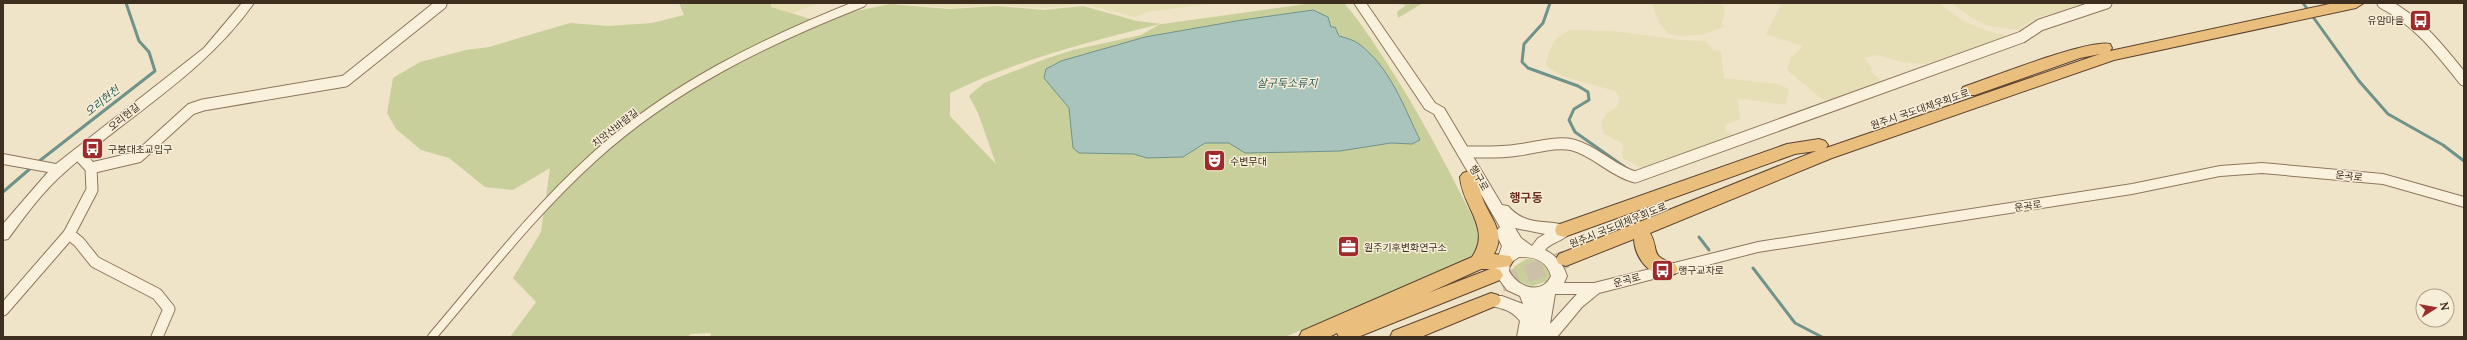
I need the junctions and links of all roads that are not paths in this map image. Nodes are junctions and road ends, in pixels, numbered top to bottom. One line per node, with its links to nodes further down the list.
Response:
1 (248, 3): 15 (street, 오리현길)
2 (862, 3): 34 (street, 치악산바람길)
3 (1360, 3): 12 (street, 행구로)
4 (2106, 3): 14 (street)
5 (2356, 3): 9 (highway)
6 (2383, 3): 10 (street)
7 (2404, 3): 10 (street)
8 (441, 4): 18 (street)
9 (2302, 8): 13 (highway)
10 (2406, 15): 11 (street)
11 (2464, 80)
12 (1430, 106): 14 (street, 행구로); 19 (street, 행구로)
13 (1823, 149): 21 (highway); 24 (highway); 28 (highway)
14 (1463, 152): 19 (street, 행구로)
15 (78, 154): 17 (street, 오리현길); 18 (street)
16 (3, 159): 17 (street)
17 (52, 168): 23 (street, 오리현길)
18 (91, 168): 22 (street)
19 (1473, 176): 21 (street); 25 (street, 행구로); 26 (highway); 29 (street, 행구로)
20 (2464, 202): 27 (street, 운곡로)
21 (1564, 230): 25 (street)
22 (69, 234): 31 (street); 33 (street)
23 (3, 235)
24 (1643, 237): 27 (highway); 28 (highway)
25 (1531, 252): 28 (street); 29 (street)
26 (1478, 262): 29 (highway); 35 (highway)
27 (1668, 269): 30 (street, 운곡로)
28 (1557, 273): 29 (street); 30 (street); 40 (street)
29 (1505, 280): 32 (street, 행구로); 32 (street); 36 (highway); 37 (highway); 38 (highway)
30 (1594, 289): 41 (street)
31 (3, 310)
32 (1528, 318): 39 (street, 행구로)
33 (157, 337)
34 (432, 337)
35 (1309, 337)
36 (1337, 337)
37 (1366, 337)
38 (1400, 337)
39 (1526, 337)
40 (1540, 337)
41 (1548, 337)

